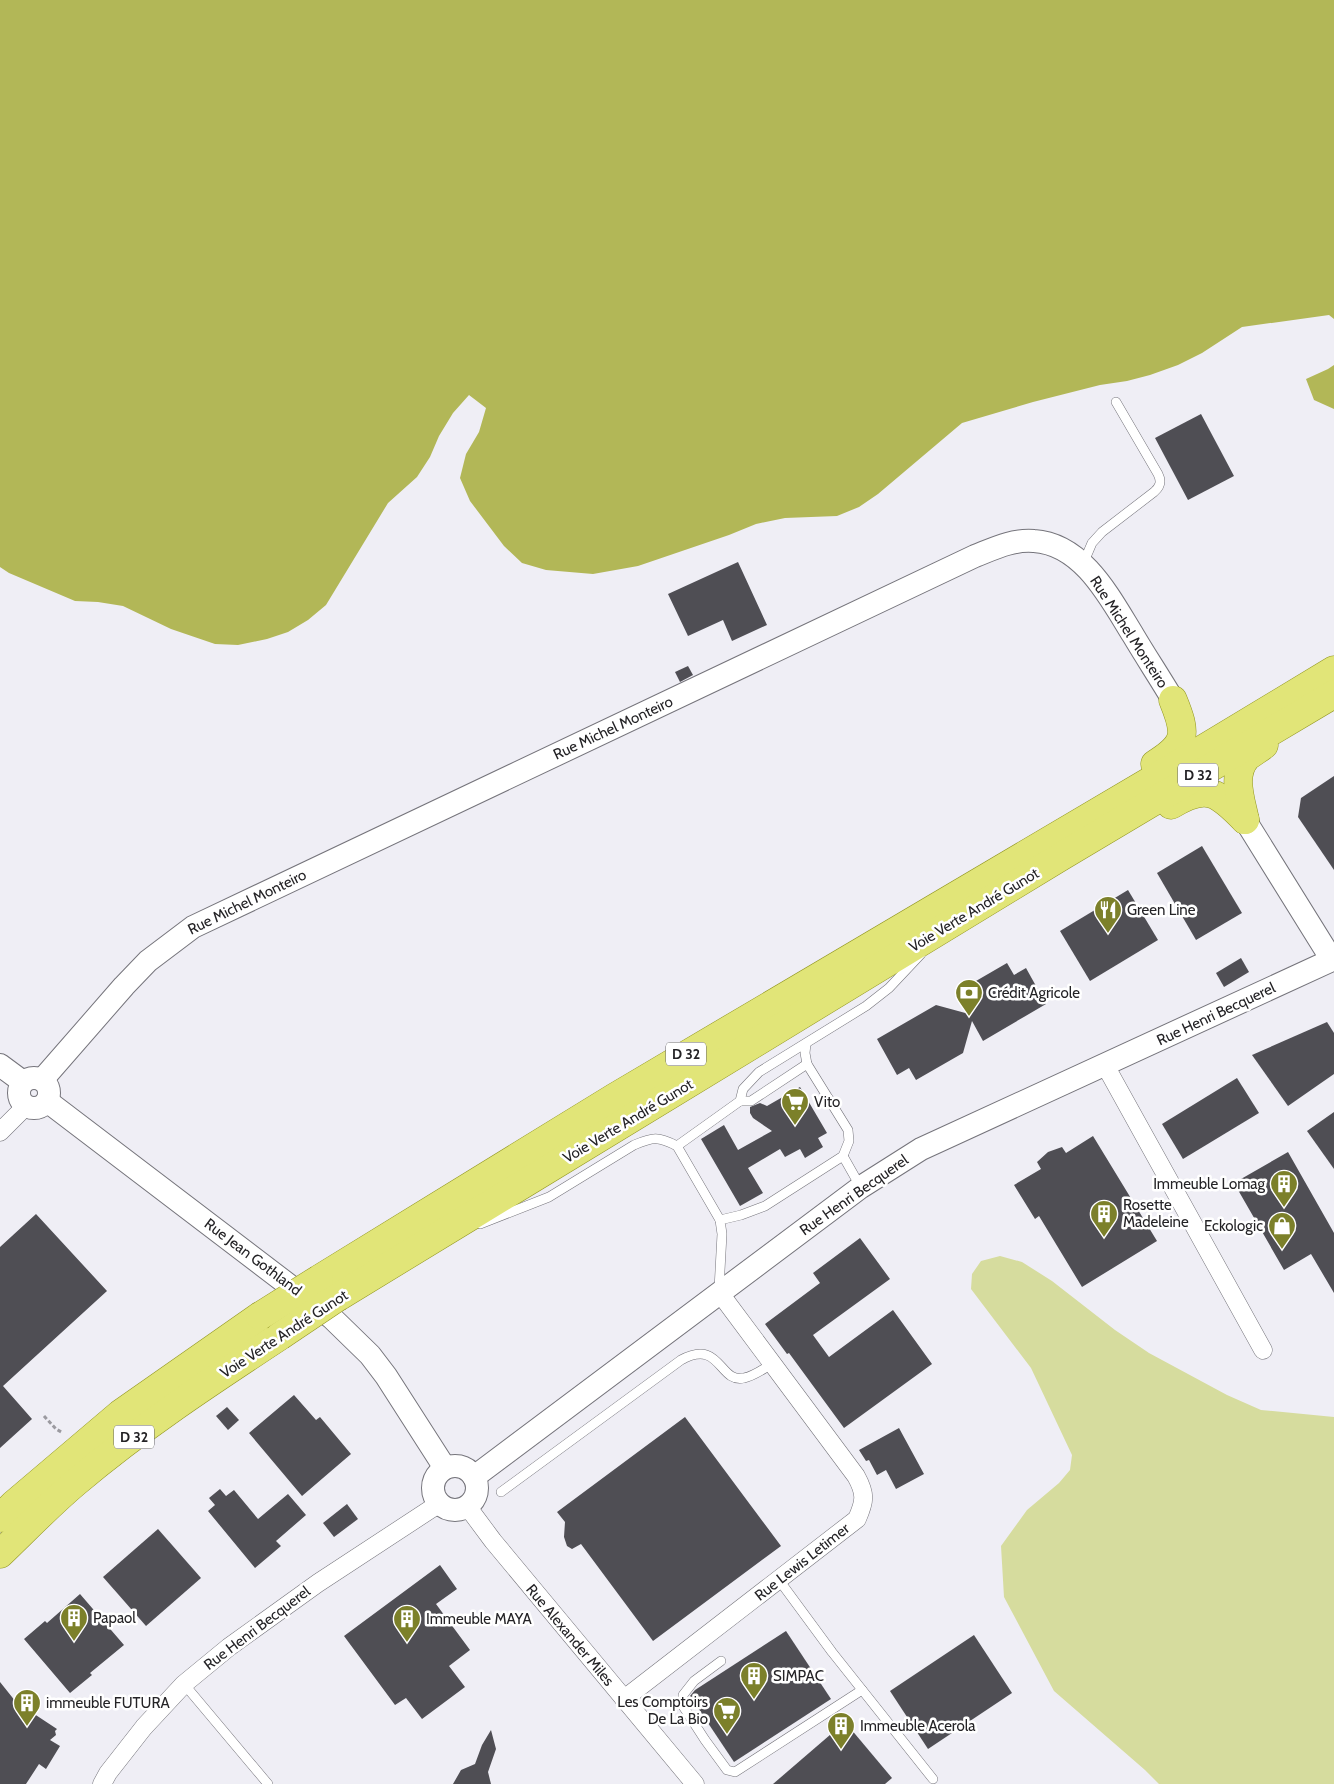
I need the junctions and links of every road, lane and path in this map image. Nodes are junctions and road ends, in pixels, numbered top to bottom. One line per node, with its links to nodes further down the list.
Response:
1 (1116, 402): 2 (lane)
2 (1082, 564): 5 (street, Rue Michel Monteiro); 15 (street, Rue Michel Monteiro)
3 (1334, 670): 6 (main road, Voie Verte André Gunot / D 32)
4 (1334, 694): 6 (main road, Voie Verte André Gunot / D 32)
5 (1173, 700): 6 (main road); 8 (main road)
6 (1291, 708): 7 (main road); 8 (main road, Voie Verte André Gunot / D 32)
7 (1245, 820): 8 (main road); 10 (street)
8 (1059, 845): 9 (main road, Voie Verte André Gunot / D 32); 31 (main road, Voie Verte André Gunot / D 32, bridge)
9 (949, 925): 11 (lane); 22 (main road, Voie Verte André Gunot / D 32)
10 (1333, 961): 14 (street, Rue Henri Becquerel)
11 (806, 1044): 12 (lane); 16 (lane)
12 (807, 1064): 16 (lane); 19 (lane)
13 (0, 1065): 15 (street, Rue Jean Gothland)
14 (1105, 1065): 20 (street, Rue Henri Becquerel); 24 (street)
15 (34, 1092): 17 (street); 26 (street, Rue Jean Gothland)
16 (740, 1101): 18 (lane)
17 (0, 1132)
18 (677, 1146): 21 (lane); 22 (lane)
19 (843, 1156): 20 (lane); 21 (lane)
20 (861, 1187): 23 (street, Rue Henri Becquerel)
21 (720, 1220): 23 (lane)
22 (428, 1242): 32 (main road, Voie Verte André Gunot / D 32, bridge)
23 (719, 1292): 25 (street, Rue Lewis Letimer); 27 (street, Rue Henri Becquerel)
24 (1263, 1350)
25 (772, 1364): 28 (lane); 33 (street, Rue Lewis Letimer)
26 (445, 1468): 27 (street); 29 (street)
27 (474, 1476): 30 (street)
28 (501, 1492)
29 (440, 1503): 30 (street); 35 (street, Rue Henri Becquerel)
30 (467, 1506): 37 (street, Rue Alexander Miles)
31 (0, 1518)
32 (0, 1554)
33 (779, 1580): 36 (lane); 37 (street, Rue Lewis Letimer)
34 (721, 1661): 36 (lane)
35 (184, 1684): 39 (street, Rue Henri Becquerel); 40 (lane)
36 (862, 1690): 38 (lane)
37 (624, 1699): 41 (street, Rue Alexander Miles)
38 (933, 1779)
39 (102, 1784)
40 (268, 1784)
41 (695, 1784)

